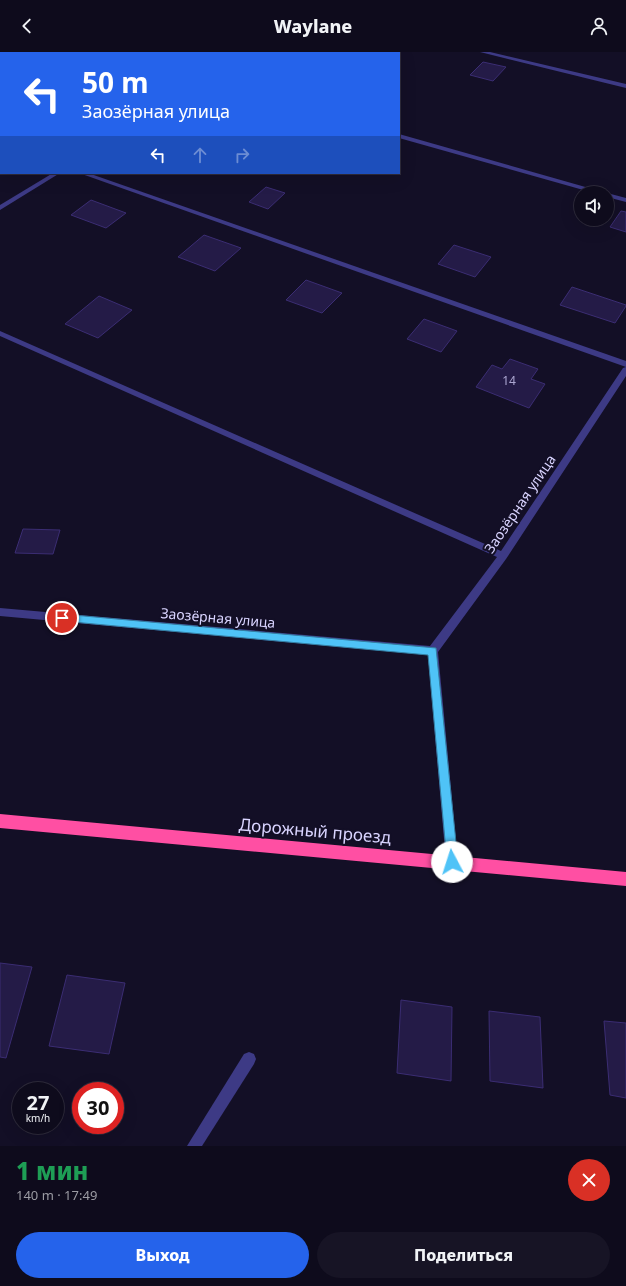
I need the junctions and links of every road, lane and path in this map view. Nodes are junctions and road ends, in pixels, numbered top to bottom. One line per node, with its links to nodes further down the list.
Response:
1 (483, 52): 2 (street)
2 (626, 86)
3 (400, 136): 6 (street)
4 (55, 174): 9 (street)
5 (85, 174): 11 (street)
6 (576, 186)
7 (614, 197): 8 (street)
8 (626, 200)
9 (0, 208)
10 (0, 333): 13 (street)
11 (626, 364)
12 (626, 370): 13 (street, Заозёрная улица)
13 (503, 556): 15 (street, Заозёрная улица)
14 (0, 612): 15 (street, Заозёрная улица)
15 (433, 651): 17 (street)
16 (0, 821): 17 (highway, Дорожный проезд)
17 (452, 862): 18 (highway, Дорожный проезд)
18 (626, 879)
19 (249, 1059): 20 (street)
20 (194, 1146)

